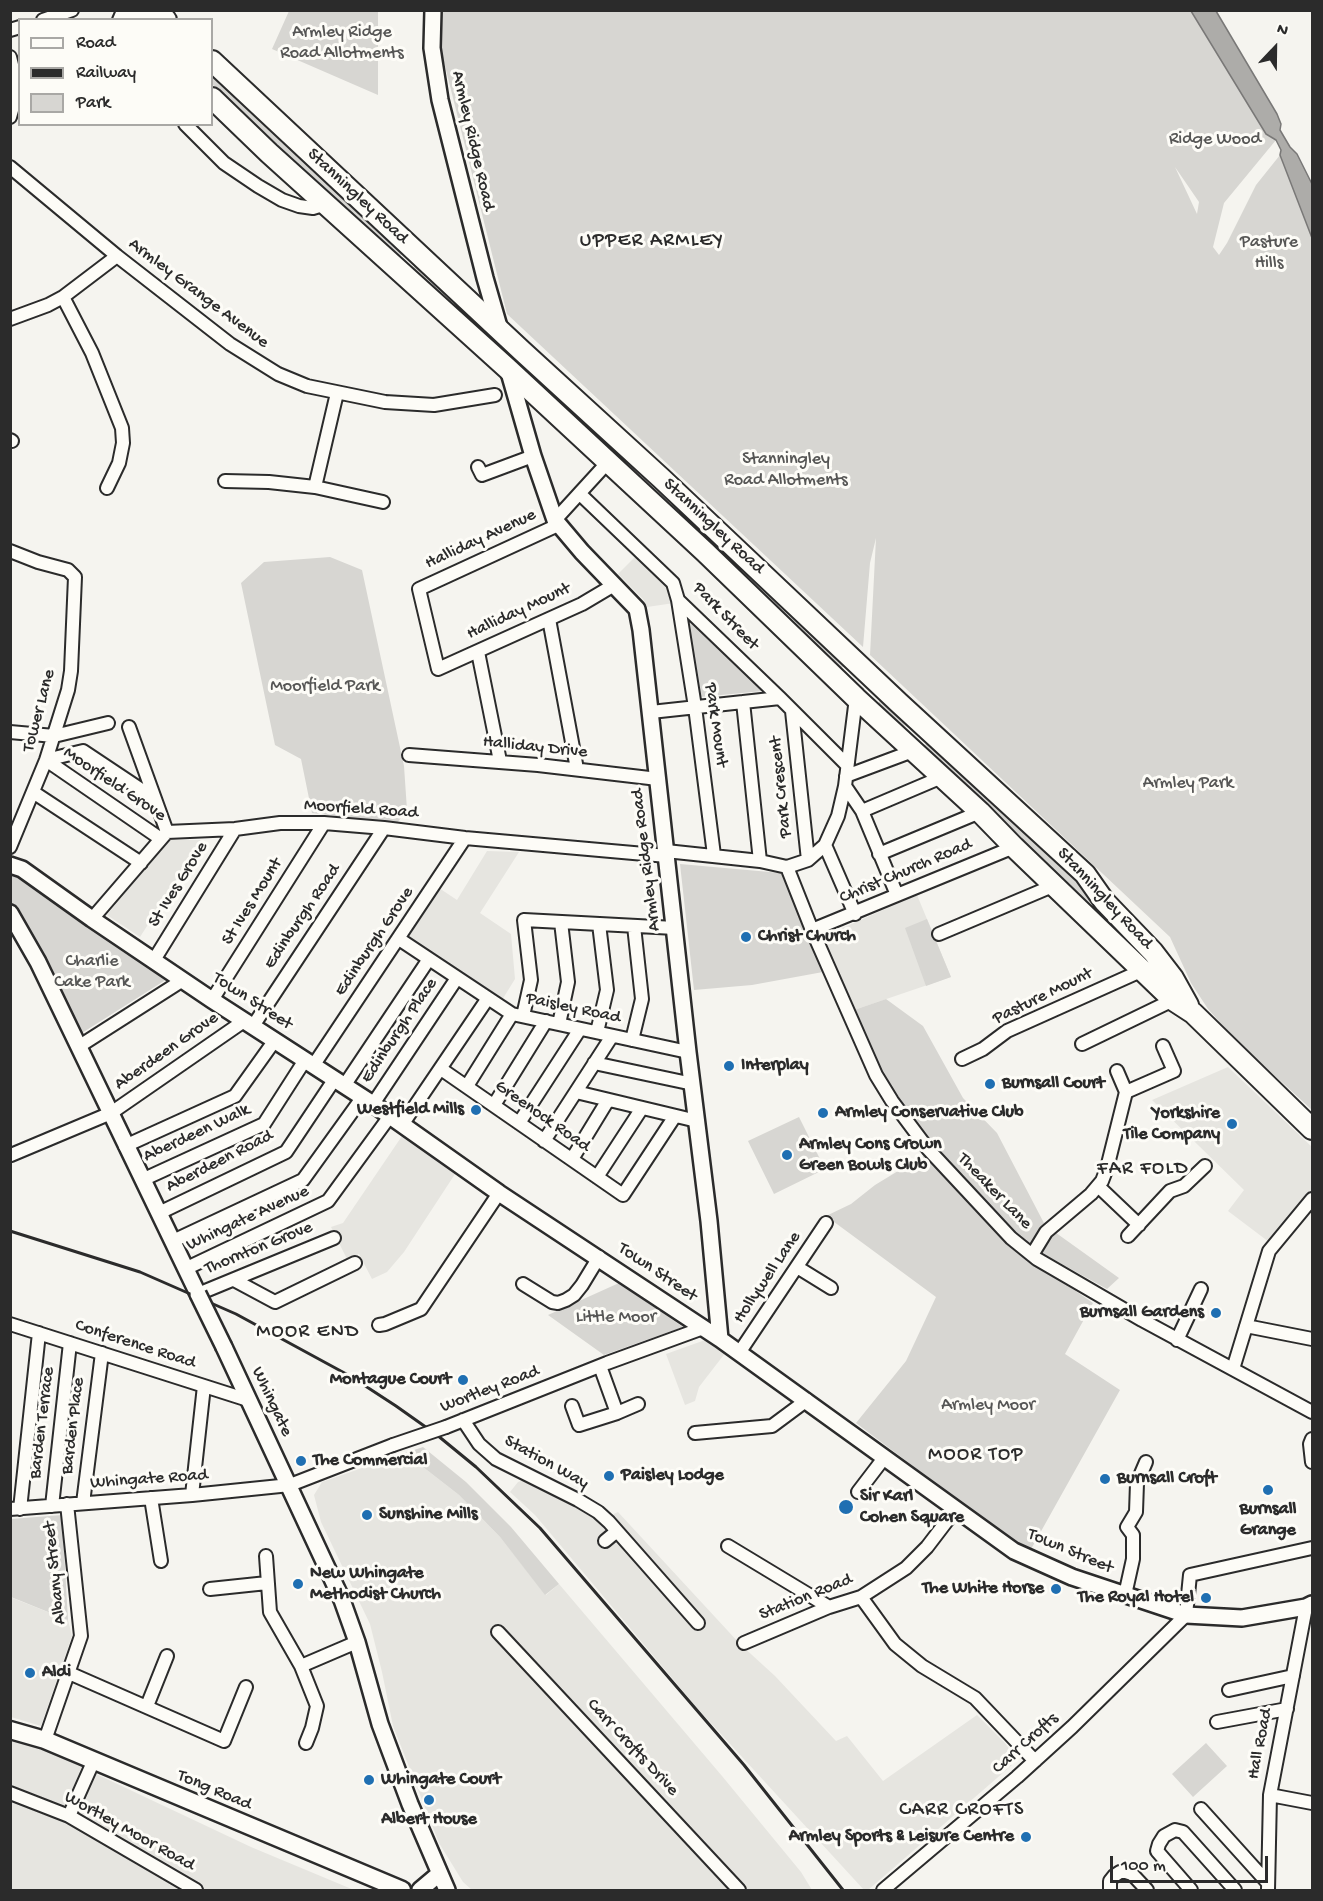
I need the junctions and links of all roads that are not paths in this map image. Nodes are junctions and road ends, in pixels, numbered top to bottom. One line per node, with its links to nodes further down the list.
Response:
1 (72, 10): 3 (street)
2 (433, 10): 14 (street, Armley Ridge Road)
3 (49, 18)
4 (10, 57): 7 (street)
5 (213, 62): 11 (main road, Stanningley Road)
6 (213, 99): 10 (main road, Stanningley Road)
7 (10, 117)
8 (187, 126): 10 (street, Stanningley Road)
9 (10, 167): 12 (street, Armley Grange Avenue)
10 (326, 204): 13 (main road, Stanningley Road)
11 (370, 208): 13 (main road); 16 (main road, Stanningley Road)
12 (117, 256): 15 (street); 22 (street, Armley Grange Avenue)
13 (398, 269): 20 (main road, Stanningley Road)
14 (485, 278): 16 (street, Armley Ridge Road); 18 (street, Armley Ridge Road)
15 (63, 297): 17 (street); 30 (street)
16 (482, 314): 18 (main road, Stanningley Road); 20 (main road)
17 (10, 319)
18 (500, 330): 19 (main road, Stanningley Road)
19 (522, 351): 21 (main road); 40 (main road, Stanningley Road)
20 (508, 369): 21 (main road, Stanningley Road); 24 (street, Armley Ridge Road)
21 (532, 391): 24 (street); 26 (main road, Stanningley Road)
22 (337, 393): 23 (street, Armley Grange Avenue); 29 (street)
23 (495, 395)
24 (521, 413): 25 (street, Armley Ridge Road)
25 (533, 456): 27 (street); 33 (street, Armley Ridge Road)
26 (608, 462): 31 (street); 42 (main road, Stanningley Road)
27 (478, 467)
28 (225, 481): 29 (street)
29 (315, 487): 32 (street)
30 (107, 488)
31 (580, 494): 33 (street); 36 (street, Park Street)
32 (383, 502)
33 (557, 522): 35 (street, Armley Ridge Road); 39 (street, Halliday Avenue)
34 (10, 551): 51 (street, Tower Lane)
35 (614, 585): 37 (street, Halliday Mount); 47 (street, Armley Ridge Road)
36 (678, 600): 43 (street, Park Street); 45 (street, Park Mount)
37 (549, 619): 38 (street, Halliday Mount); 56 (street)
38 (478, 652): 39 (street, Halliday Mount); 55 (street)
39 (438, 669)
40 (863, 669): 41 (main road, Stanningley Road); 42 (main road)
41 (878, 683): 42 (main road); 100 (main road, Stanningley Road)
42 (854, 696): 52 (main road, Stanningley Road); 57 (street)
43 (780, 698): 44 (street); 46 (street, Park Street)
44 (742, 702): 45 (street); 76 (street)
45 (694, 707): 47 (street); 74 (street, Park Mount)
46 (792, 711): 57 (street, Park Street); 75 (street, Park Crescent)
47 (651, 712): 59 (street, Armley Ridge Road)
48 (108, 723): 51 (street)
49 (129, 727): 61 (street)
50 (10, 732): 51 (street)
51 (54, 736): 54 (street, Tower Lane)
52 (913, 751): 57 (street); 58 (main road, Stanningley Road)
53 (409, 755): 55 (street, Halliday Drive)
54 (46, 760): 60 (street, Tower Lane); 61 (street); 67 (street, Moorfield Grove)
55 (500, 761): 56 (street, Halliday Drive)
56 (577, 769): 59 (street, Halliday Drive)
57 (846, 776): 62 (street, Park Street); 69 (street)
58 (942, 777): 62 (street); 63 (main road, Stanningley Road)
59 (658, 778): 72 (street, Armley Ridge Road)
60 (33, 792): 70 (street, Tower Lane); 77 (street)
61 (155, 799): 67 (street)
62 (862, 811): 73 (street, Park Street)
63 (980, 812): 71 (main road, Stanningley Road); 73 (street)
64 (324, 823): 65 (street, Moorfield Road); 66 (street, Moorfield Road); 98 (street, St Ives Mount)
65 (384, 828): 68 (street, Moorfield Road); 103 (street, Edinburgh Road)
66 (235, 829): 67 (street, Moorfield Road); 93 (street, St Ives Grove)
67 (164, 835): 77 (street)
68 (465, 838): 72 (street, Moorfield Road); 91 (street, Edinburgh Grove)
69 (825, 845): 75 (street); 83 (street)
70 (10, 847)
71 (1014, 848): 80 (main road, Stanningley Road); 81 (street, Christ Church Road)
72 (667, 854): 74 (street, Moorfield Road); 88 (street, Armley Ridge Road)
73 (879, 854): 81 (street, Park Street)
74 (714, 855): 76 (street, Moorfield Road)
75 (808, 860): 79 (street)
76 (760, 861): 79 (street, Moorfield Road)
77 (141, 863): 84 (street)
78 (10, 865): 84 (street, Town Street)
79 (787, 867): 89 (street, Theaker Lane)
80 (1055, 885): 90 (street); 94 (main road, Stanningley Road)
81 (897, 896): 83 (street, Christ Church Road)
82 (10, 913): 112 (street, Whingate)
83 (855, 914): 89 (street, Christ Church Road)
84 (92, 919): 93 (street, Town Street)
85 (561, 922): 86 (street); 101 (street); 104 (street)
86 (599, 924): 87 (street); 106 (street)
87 (634, 926): 88 (street); 109 (street)
88 (675, 928): 113 (street, Armley Ridge Road)
89 (812, 930): 150 (street, Theaker Lane)
90 (939, 934)
91 (399, 939): 92 (street, Paisley Road); 115 (street, Edinburgh Grove)
92 (429, 959): 95 (street, Paisley Road); 119 (street, Aberdeen Road)
93 (154, 960): 96 (street, Town Street)
94 (1143, 970): 99 (main road, Stanningley Road); 114 (street, Pasture Mount)
95 (458, 978): 97 (street, Paisley Road); 125 (street, Edinburgh Place)
96 (183, 980): 98 (street, Town Street); 112 (street)
97 (488, 998): 101 (street, Paisley Road); 117 (street, Whingate Avenue)
98 (212, 1000): 103 (street, Town Street)
99 (1173, 1000): 100 (main road, Stanningley Road); 110 (street)
100 (1192, 1013): 133 (main road, Stanningley Road)
101 (518, 1015): 102 (street, Paisley Road); 121 (street)
102 (546, 1021): 104 (street, Paisley Road); 126 (street)
103 (248, 1023): 108 (street, Town Street); 128 (street, Aberdeen Grove)
104 (559, 1024): 105 (street, Paisley Road)
105 (580, 1029): 106 (street, Paisley Road); 132 (street)
106 (597, 1032): 107 (street, Paisley Road)
107 (612, 1036): 109 (street, Paisley Road); 116 (street)
108 (275, 1040): 115 (street, Town Street); 135 (street)
109 (632, 1040): 113 (street, Paisley Road)
110 (1082, 1044)
111 (1163, 1046): 123 (street)
112 (78, 1047): 128 (street, Whingate)
113 (688, 1052): 120 (street, Armley Ridge Road)
114 (962, 1059)
115 (309, 1063): 119 (street, Town Street); 140 (street, Aberdeen Walk)
116 (594, 1063): 120 (street); 122 (street)
117 (441, 1069): 121 (street, Greenock Road); 130 (street, Whingate Avenue)
118 (1117, 1071): 123 (street)
119 (339, 1083): 125 (street, Town Street); 144 (street, Aberdeen Road)
120 (693, 1084): 131 (street, Armley Ridge Road)
121 (467, 1086): 126 (street, Greenock Road)
122 (576, 1092): 124 (street); 134 (street)
123 (1126, 1092): 141 (street)
124 (608, 1100): 127 (street); 137 (street)
125 (368, 1101): 130 (street, Town Street); 149 (street, Edinburgh Place)
126 (494, 1105): 132 (street, Greenock Road)
127 (642, 1108): 129 (street); 139 (street)
128 (111, 1113): 135 (street, Whingate); 136 (street, Aberdeen Grove)
129 (675, 1116): 131 (street); 139 (street, Greenock Road)
130 (396, 1121): 142 (street, Town Street); 154 (street, Whingate Avenue)
131 (697, 1121): 165 (street, Armley Ridge Road)
132 (519, 1123): 134 (street, Greenock Road)
133 (1312, 1129)
134 (544, 1141): 137 (street, Greenock Road)
135 (125, 1146): 140 (street, Whingate)
136 (10, 1154)
137 (572, 1159): 139 (street, Greenock Road)
138 (1205, 1166): 146 (street)
139 (597, 1177)
140 (142, 1180): 144 (street, Whingate)
141 (1098, 1186): 146 (street); 150 (street)
142 (500, 1192): 151 (street, Town Street); 161 (street)
143 (1312, 1199): 162 (street)
144 (159, 1213): 149 (street, Whingate)
145 (826, 1222): 153 (street, Hollywell Lane)
146 (1139, 1225): 147 (street)
147 (1128, 1236)
148 (334, 1238): 155 (street, Thornton Grove)
149 (173, 1241): 154 (street, Whingate)
150 (1032, 1256): 166 (street, Theaker Lane)
151 (599, 1257): 156 (street); 163 (street, Town Street)
152 (355, 1263): 155 (street)
153 (797, 1267): 157 (street); 170 (street, Hollywell Lane)
154 (185, 1269): 159 (street, Whingate)
155 (234, 1280): 159 (street, Thornton Grove)
156 (523, 1284)
157 (831, 1288)
158 (1201, 1289): 166 (street)
159 (198, 1294): 174 (street, Whingate, bridge)
160 (10, 1324): 164 (street, Conference Road)
161 (379, 1325)
162 (1246, 1326): 167 (street); 172 (street)
163 (703, 1328): 165 (street, Town Street); 171 (street, Wortley Road)
164 (39, 1333): 168 (street, Conference Road); 193 (street)
165 (720, 1339): 170 (street, Town Street)
166 (1177, 1340): 172 (street, Theaker Lane)
167 (1312, 1340)
168 (70, 1343): 169 (street, Conference Road); 192 (street, Barden Terrace)
169 (102, 1353): 173 (street, Conference Road); 190 (street, Barden Place)
170 (739, 1353): 175 (street, Town Street)
171 (600, 1366): 179 (street); 180 (street, Wortley Road)
172 (1233, 1369): 178 (street, Theaker Lane)
173 (204, 1386): 174 (street, Conference Road); 188 (street)
174 (248, 1400): 186 (street, Whingate)
175 (807, 1400): 181 (street); 183 (street, Town Street)
176 (638, 1404): 179 (street)
177 (572, 1406): 179 (street)
178 (1312, 1412)
179 (617, 1413)
180 (463, 1420): 186 (street, Wortley Road, bridge); 195 (street, Station Way)
181 (695, 1433)
182 (1312, 1438): 185 (street)
183 (884, 1458): 187 (street); 194 (street, Town Street)
184 (1146, 1462): 203 (street)
185 (1312, 1462)
186 (290, 1485): 188 (street, Whingate Road); 210 (street, Whingate)
187 (858, 1492)
188 (192, 1495): 189 (street, Whingate Road)
189 (151, 1498): 190 (street, Whingate Road); 200 (street)
190 (83, 1503): 191 (street, Whingate Road)
191 (67, 1504): 192 (street, Whingate Road); 214 (street, Albany Street)
192 (51, 1506): 193 (street, Whingate Road)
193 (15, 1509)
194 (956, 1509): 203 (street, Town Street); 204 (street, Station Road)
195 (617, 1531): 196 (street); 208 (street, Station Way)
196 (605, 1540)
197 (728, 1546): 206 (street)
198 (1312, 1548): 207 (street)
199 (266, 1556): 201 (street)
200 (160, 1561)
201 (267, 1583): 202 (street); 213 (street)
202 (210, 1589)
203 (1125, 1595): 207 (street, Town Street)
204 (861, 1597): 206 (street, Station Road); 225 (street)
205 (1309, 1605): 207 (street, Town Street); 215 (street, Hall Road)
206 (829, 1607): 211 (street, Station Road)
207 (1186, 1615): 225 (street, Carr Crofts)
208 (698, 1623)
209 (498, 1632): 237 (street, Carr Crofts Drive)
210 (357, 1642): 213 (street); 231 (street, Whingate)
211 (744, 1643)
212 (167, 1656): 218 (street)
213 (301, 1666): 223 (street)
214 (69, 1673): 218 (street); 222 (street, Albany Street)
215 (1293, 1676): 217 (street); 219 (street, Hall Road)
216 (246, 1687): 218 (street)
217 (1229, 1690)
218 (147, 1706)
219 (1287, 1709): 220 (street); 227 (street, Hall Road)
220 (1217, 1722)
221 (10, 1730): 222 (main road, Tong Road)
222 (45, 1740): 224 (main road, Tong Road)
223 (306, 1743)
224 (94, 1760): 230 (street); 234 (main road, Tong Road)
225 (1035, 1761): 238 (street, Carr Crofts)
226 (10, 1793): 230 (street, Wortley Moor Road)
227 (1270, 1795): 228 (street); 232 (street, Hall Road)
228 (1312, 1803)
229 (1201, 1809): 232 (street)
230 (69, 1816): 233 (street, Wortley Moor Road)
231 (439, 1874): 235 (street); 236 (street, Whingate)
232 (1266, 1887)
233 (196, 1890)
234 (402, 1890)
235 (420, 1890)
236 (447, 1890)
237 (739, 1890)
238 (883, 1890)
239 (1110, 1890): 240 (street)
240 (1147, 1890)
241 (1191, 1890): 242 (street)
242 (1235, 1890)

